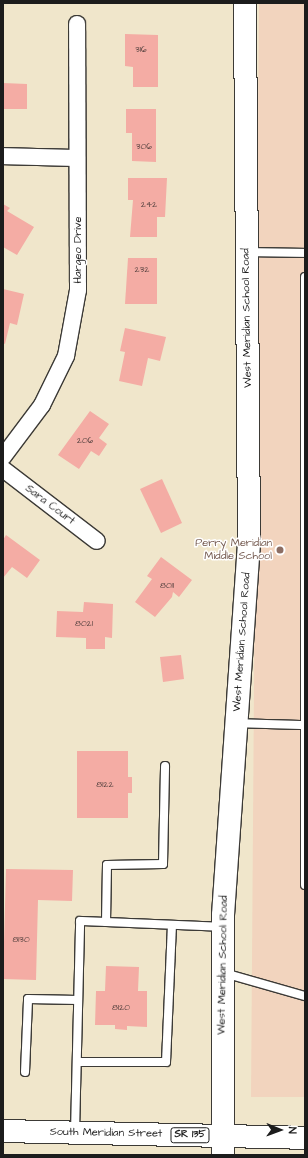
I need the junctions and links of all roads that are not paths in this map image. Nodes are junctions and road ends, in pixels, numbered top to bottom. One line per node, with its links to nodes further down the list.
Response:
1 (245, 3): 5 (main road, West Meridian School Road)
2 (77, 24): 4 (street, Hargeo Drive)
3 (3, 156): 4 (street)
4 (77, 158): 8 (street, Hargeo Drive)
5 (246, 252): 6 (lane); 13 (main road, West Meridian School Road)
6 (305, 253)
7 (305, 277): 9 (lane)
8 (3, 457)
9 (305, 464): 11 (lane)
10 (3, 469): 12 (street, Sara Court)
11 (304, 515): 14 (lane)
12 (97, 541)
13 (236, 723): 14 (lane); 20 (main road, West Meridian School Road)
14 (305, 725): 16 (lane)
15 (165, 766): 18 (lane)
16 (305, 814): 17 (lane)
17 (305, 885)
18 (106, 922): 19 (lane); 23 (lane)
19 (172, 925): 20 (lane); 24 (lane)
20 (223, 927): 21 (main road, West Meridian School Road)
21 (222, 972): 22 (lane); 29 (main road, West Meridian School Road)
22 (305, 996)
23 (78, 1000): 24 (lane); 25 (lane)
24 (76, 1062): 27 (lane)
25 (25, 1072)
26 (3, 1131): 27 (main road, South Meridian Street / SR 135)
27 (75, 1133): 29 (main road, South Meridian Street / SR 135)
28 (305, 1138): 29 (main road, South Meridian Street / SR 135)
29 (223, 1145)

